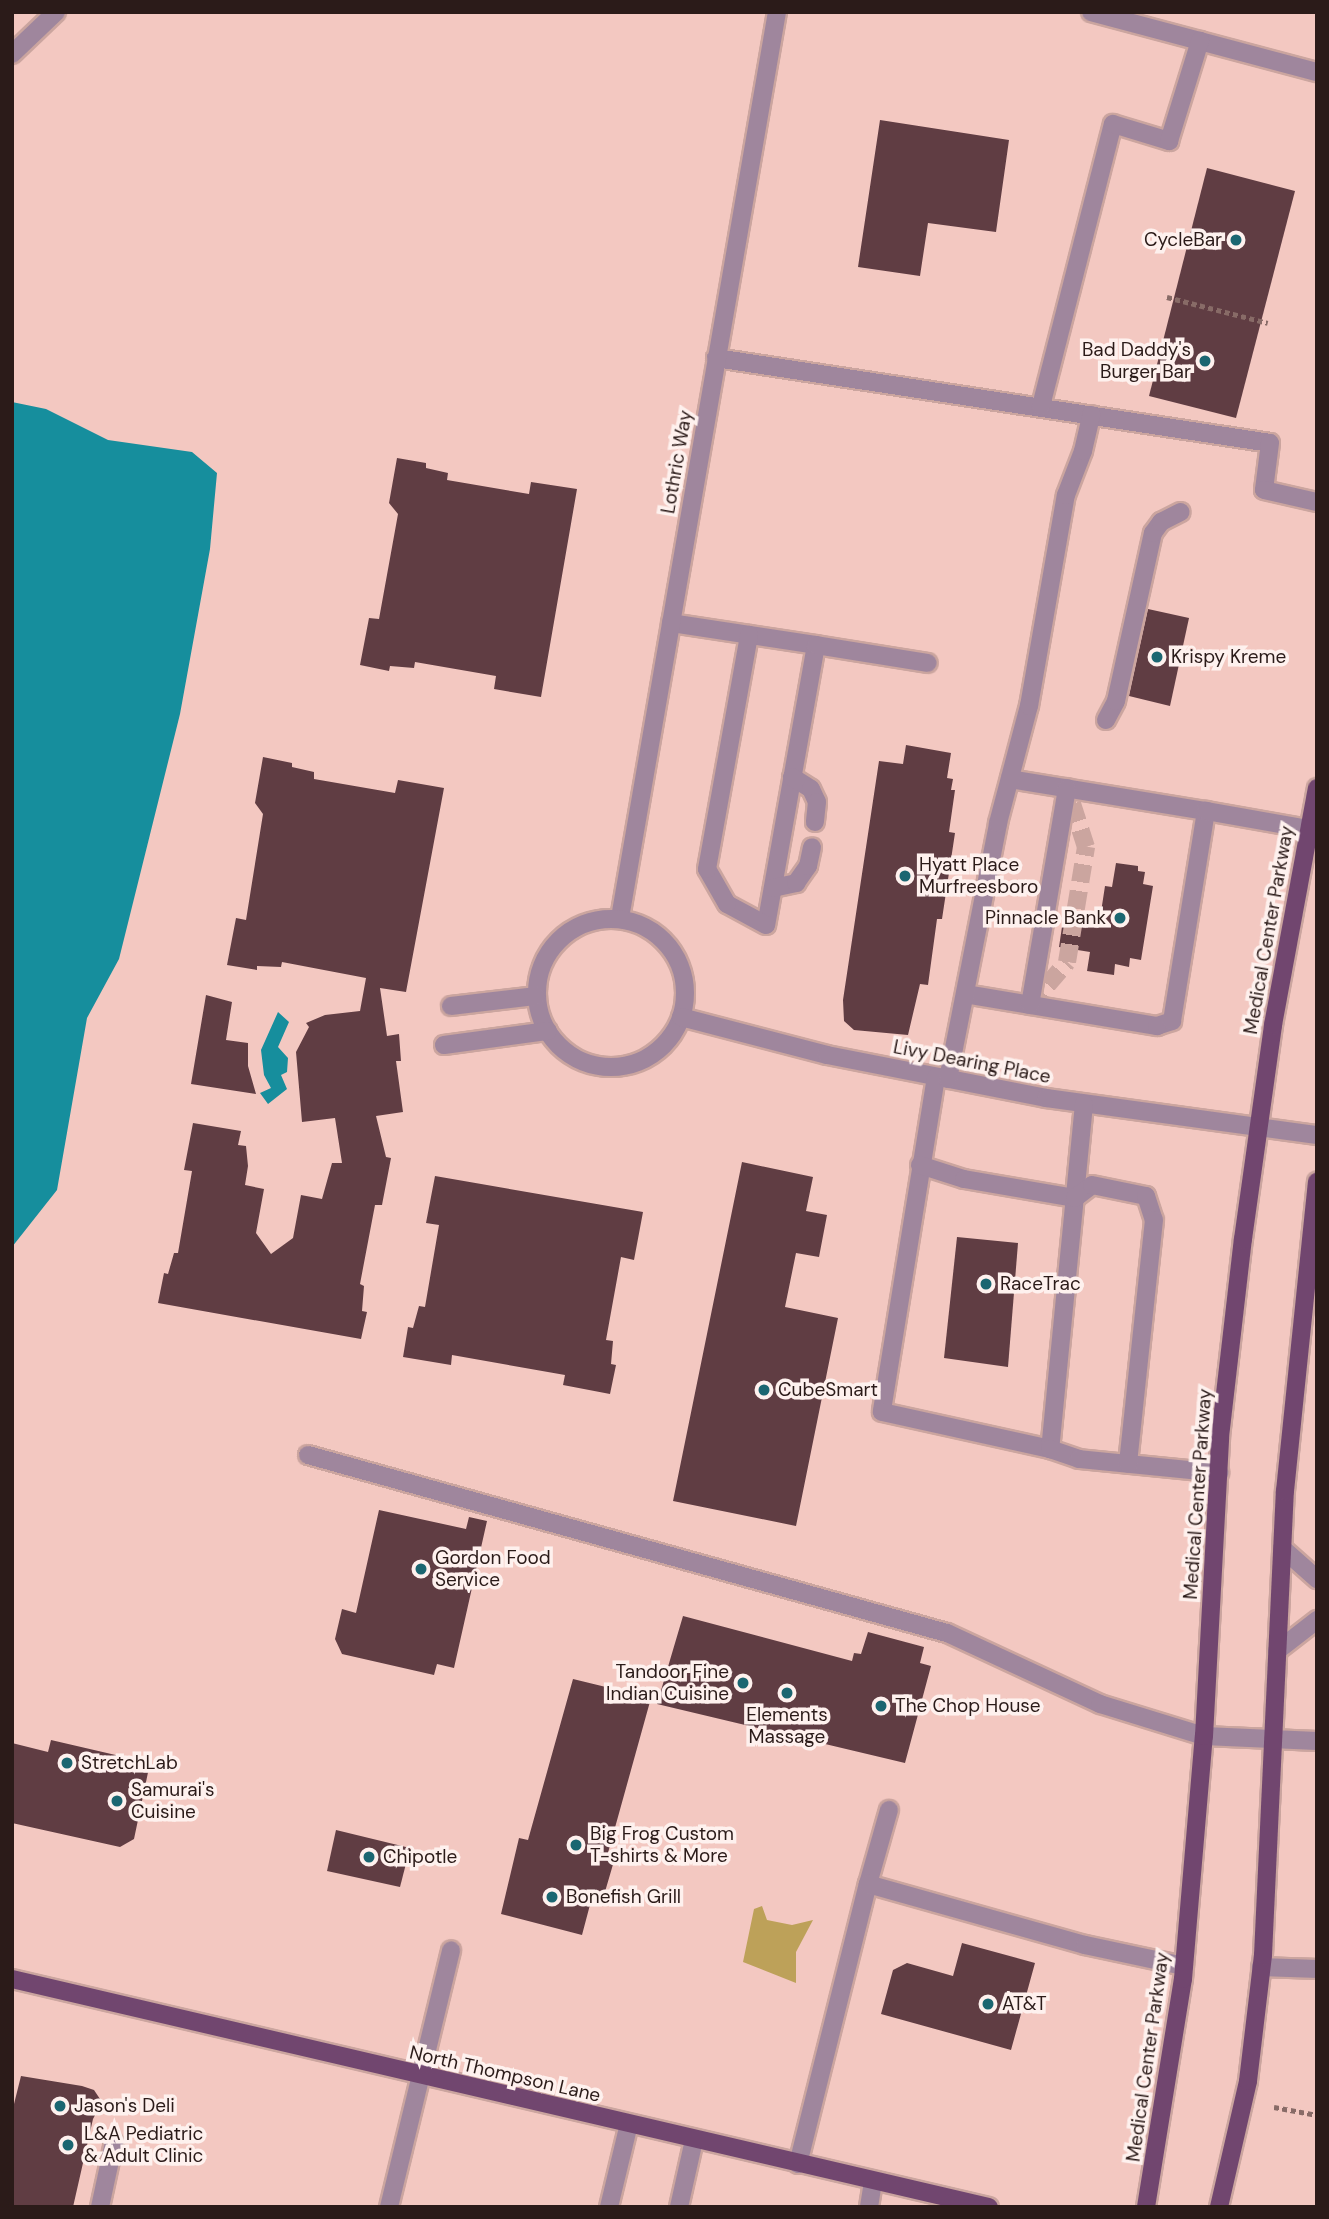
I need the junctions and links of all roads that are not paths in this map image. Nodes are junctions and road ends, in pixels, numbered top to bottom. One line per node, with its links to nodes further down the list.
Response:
1 (56, 12): 5 (street)
2 (777, 12): 7 (street, Lothric Way)
3 (1093, 13): 4 (street)
4 (1200, 41): 6 (street); 8 (street)
5 (12, 54)
6 (1317, 72)
7 (716, 358): 8 (street); 12 (street, Lothric Way)
8 (1041, 406): 9 (street)
9 (1091, 415): 10 (street); 18 (street)
10 (1317, 502)
11 (1181, 512): 16 (street)
12 (671, 623): 13 (street); 26 (street, Lothric Way)
13 (749, 635): 14 (street); 25 (street)
14 (816, 645): 15 (street); 17 (street)
15 (928, 663)
16 (1106, 720)
17 (792, 777): 22 (street); 25 (street)
18 (1010, 779): 19 (street); 27 (street)
19 (1067, 788): 21 (street); 29 (street)
20 (1317, 788): 23 (main road, Medical Center Parkway)
21 (1206, 811): 23 (street); 29 (street)
22 (815, 822)
23 (1308, 830): 36 (main road, Medical Center Parkway)
24 (811, 848): 25 (street)
25 (773, 888)
26 (620, 918): 28 (street); 31 (street)
27 (965, 994): 29 (street); 34 (street)
28 (536, 996): 30 (street); 32 (street)
29 (1030, 1005)
30 (452, 1006)
31 (681, 1017): 32 (street); 34 (street, Livy Dearing Place)
32 (548, 1031): 33 (street)
33 (444, 1045)
34 (942, 1078): 35 (street, Livy Dearing Place); 38 (street)
35 (1084, 1104): 36 (street, Livy Dearing Place); 40 (street)
36 (1258, 1129): 37 (street, Livy Dearing Place); 44 (main road, Medical Center Parkway)
37 (1317, 1135)
38 (920, 1165): 40 (street); 41 (street)
39 (1317, 1182): 45 (main road)
40 (1075, 1198): 41 (street); 43 (street)
41 (1050, 1449): 43 (street)
42 (308, 1455): 49 (street)
43 (1128, 1464): 44 (street)
44 (1219, 1473): 49 (main road, Medical Center Parkway)
45 (1282, 1548): 46 (street); 48 (main road)
46 (1317, 1579)
47 (1317, 1620): 48 (street)
48 (1277, 1651): 50 (main road)
49 (1204, 1736): 50 (street); 55 (main road, Medical Center Parkway)
50 (1273, 1738): 51 (street); 56 (main road)
51 (1317, 1741)
52 (889, 1810): 53 (street)
53 (868, 1884): 55 (street); 63 (street)
54 (451, 1950): 59 (street)
55 (1184, 1966): 71 (main road, Medical Center Parkway)
56 (1261, 1967): 57 (street); 72 (main road)
57 (1317, 1969)
58 (12, 1979): 59 (main road, North Thompson Lane)
59 (421, 2075): 60 (main road, North Thompson Lane); 66 (street)
60 (629, 2124): 61 (main road, North Thompson Lane); 67 (street)
61 (694, 2140): 63 (main road, North Thompson Lane); 68 (street)
62 (114, 2142): 65 (street)
63 (797, 2164): 64 (main road, North Thompson Lane)
64 (873, 2182): 69 (street); 70 (main road, North Thompson Lane)
65 (100, 2207)
66 (389, 2207)
67 (609, 2207)
68 (679, 2207)
69 (869, 2207)
70 (989, 2207)
71 (1146, 2207)
72 (1219, 2207)

